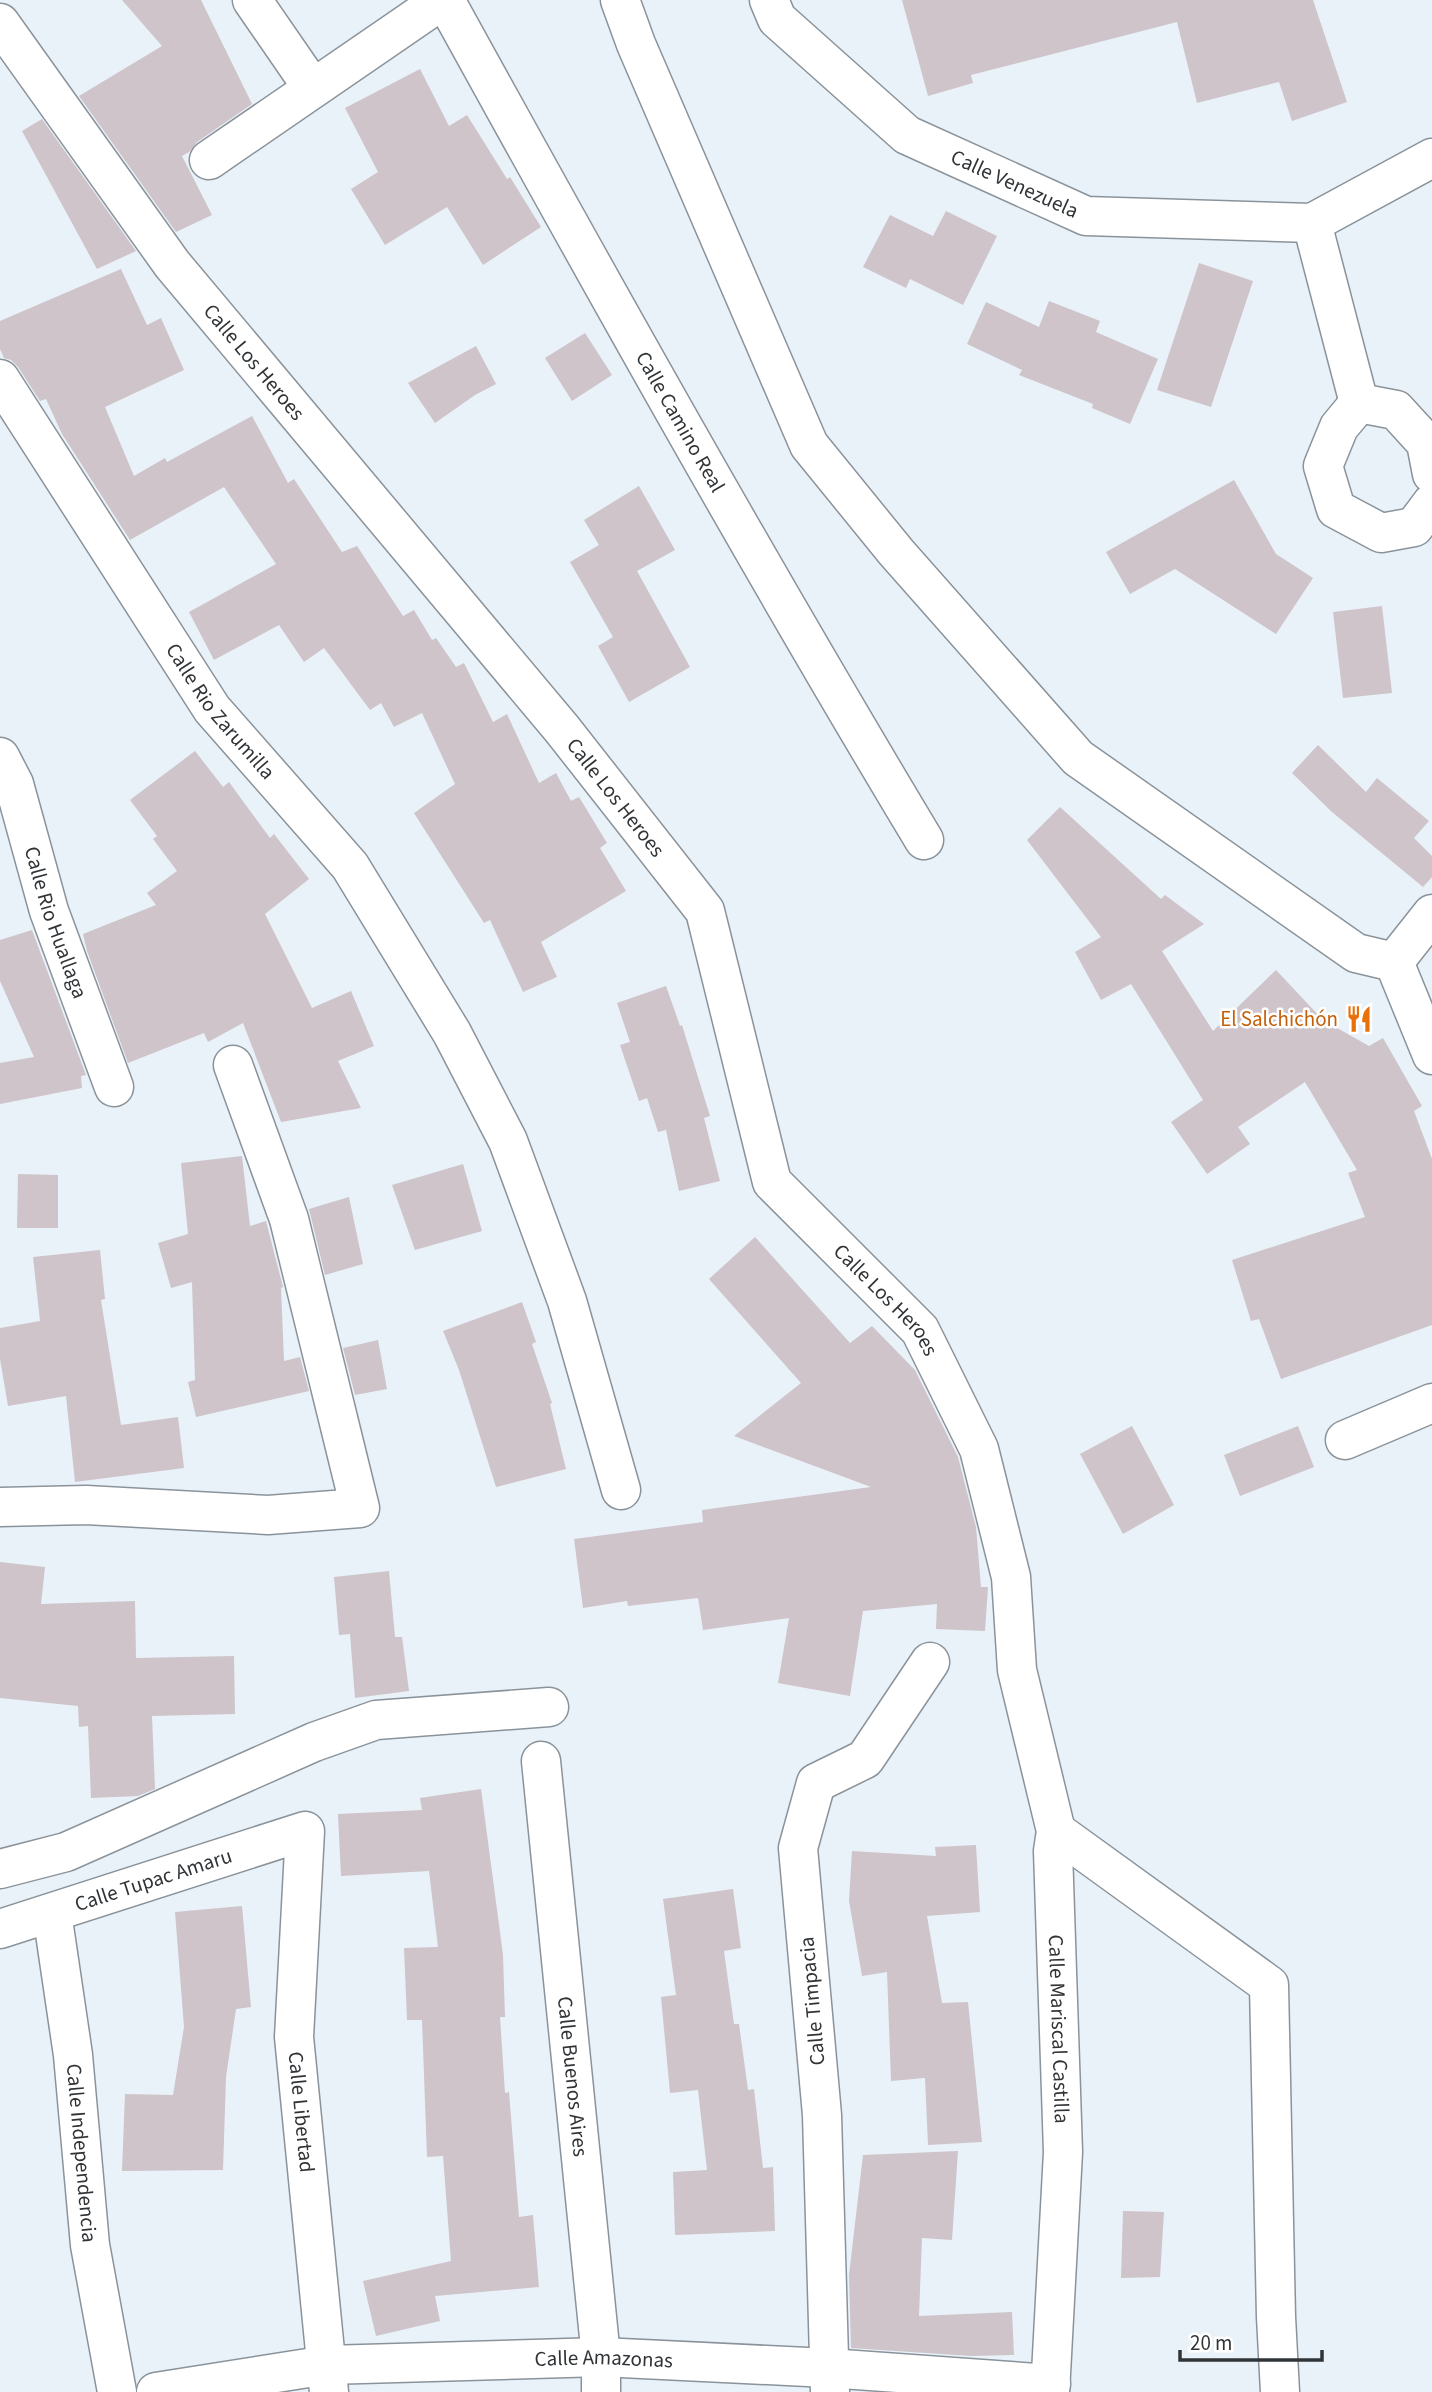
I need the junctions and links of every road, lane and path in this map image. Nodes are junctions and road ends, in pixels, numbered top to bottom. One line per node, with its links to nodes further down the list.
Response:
1 (253, 0): 6 (street)
2 (444, 0): 6 (street); 15 (street, Calle Camino Real)
3 (620, 0): 17 (street)
4 (769, 0): 9 (street, Calle Venezuela)
5 (0, 23): 26 (street, Calle Los Heroes)
6 (312, 87): 8 (street)
7 (1432, 158): 9 (street)
8 (209, 160)
9 (1312, 223): 11 (street)
10 (0, 379): 23 (street, Calle Rio Zarumilla)
11 (1359, 403): 12 (street); 13 (street)
12 (1432, 474)
13 (1432, 503)
14 (0, 757): 20 (street, Calle Rio Huallaga)
15 (924, 840)
16 (1432, 914): 17 (street)
17 (1394, 962): 18 (street)
18 (1432, 1055)
19 (233, 1065): 24 (street)
20 (114, 1087)
21 (1432, 1403): 22 (street)
22 (1345, 1440)
23 (621, 1490)
24 (0, 1507)
25 (930, 1662): 36 (street, Calle Timpacia)
26 (1017, 1670): 30 (street, Calle Mariscal Castilla)
27 (549, 1707): 31 (street)
28 (541, 1761): 34 (street, Calle Buenos Aires)
29 (305, 1831): 32 (street, Calle Tupac Amaru); 35 (street, Calle Libertad)
30 (1056, 1831): 37 (street, Calle Mariscal Castilla); 40 (street)
31 (0, 1869)
32 (52, 1913): 33 (street, Calle Tupac Amaru); 38 (street, Calle Independencia)
33 (0, 1929)
34 (601, 2375): 35 (street, Calle Amazonas); 36 (street, Calle Amazonas)
35 (328, 2379): 39 (street, Calle Amazonas)
36 (829, 2380): 37 (street, Calle Amazonas)
37 (1051, 2388)
38 (117, 2392)
39 (156, 2392)
40 (1280, 2392)

